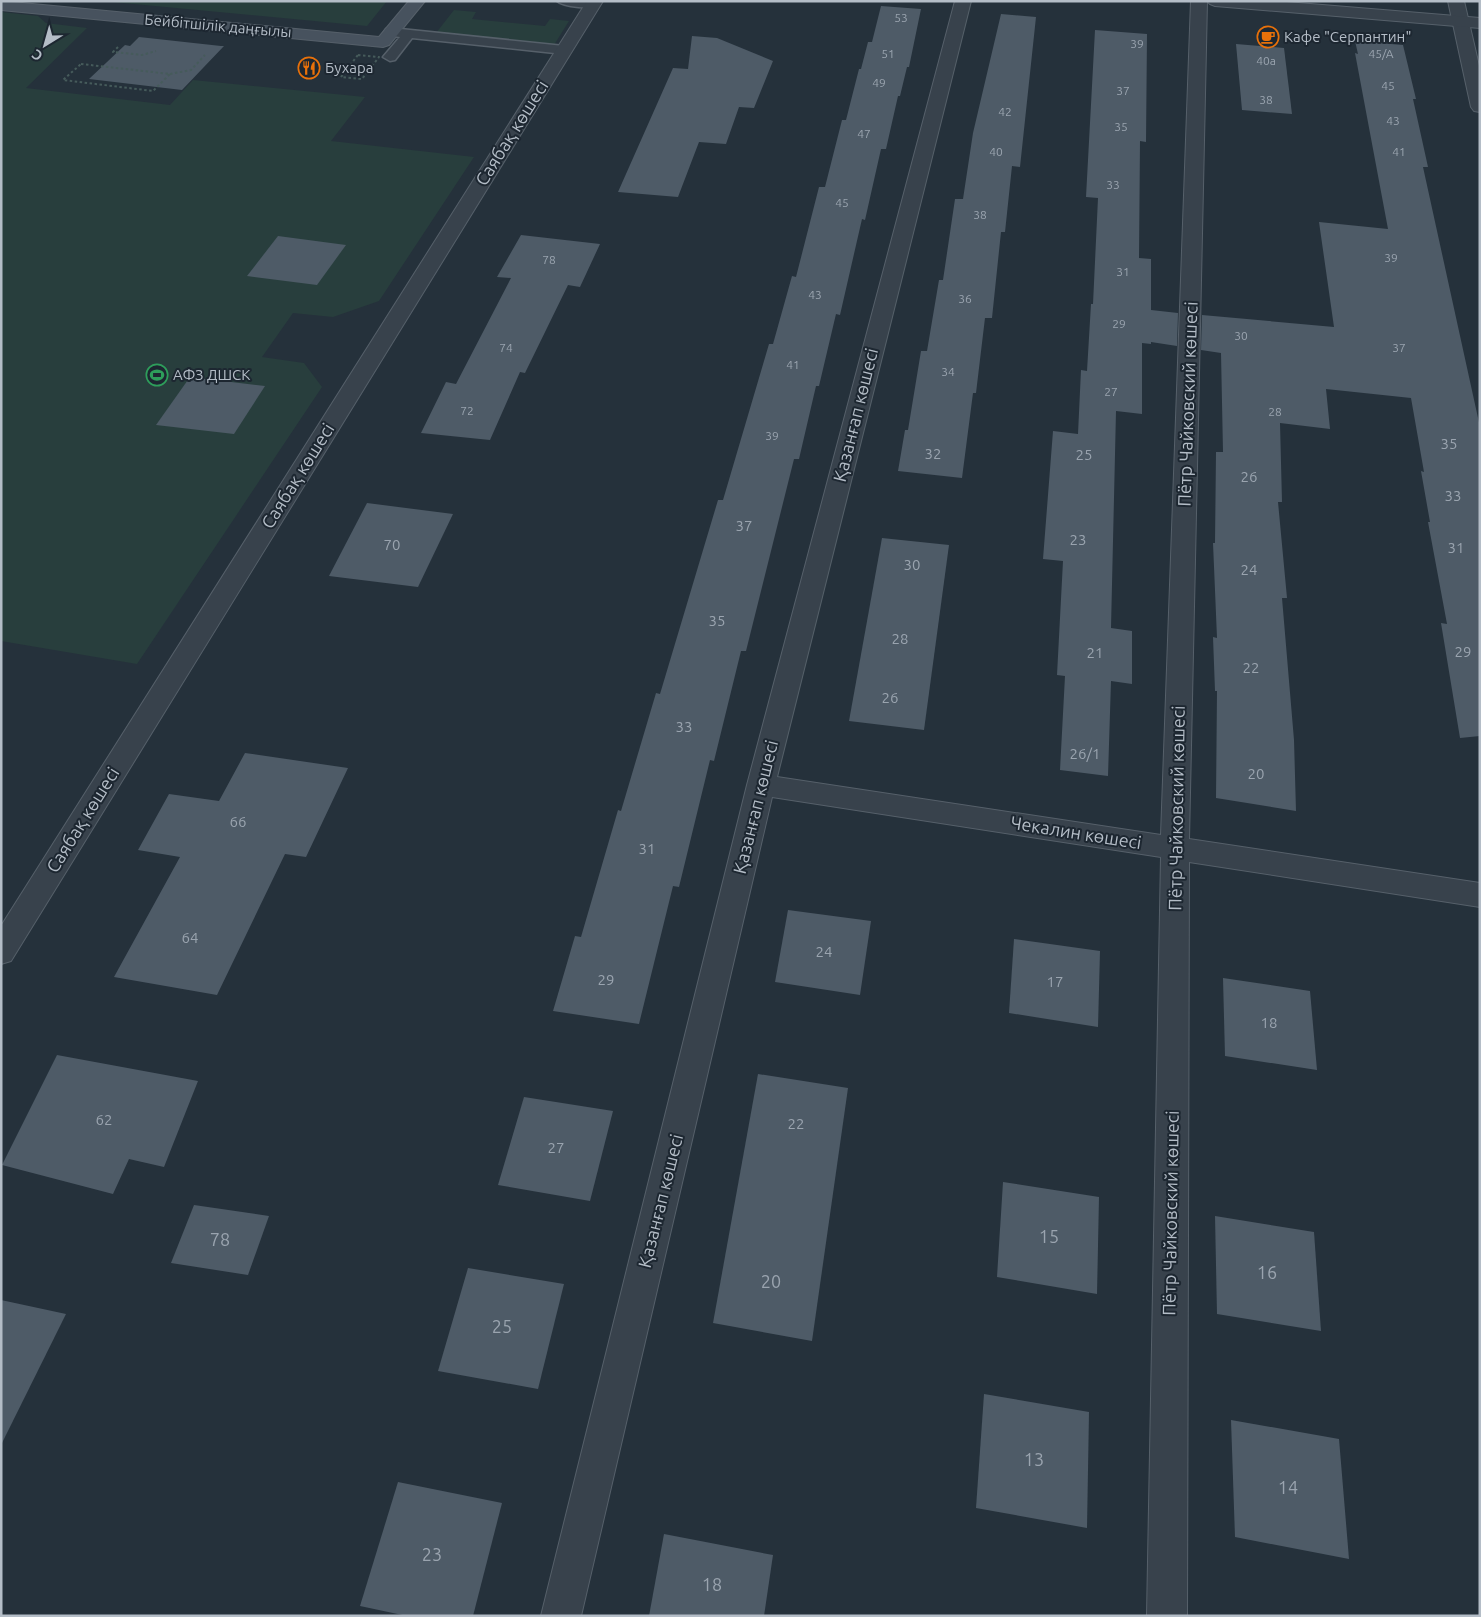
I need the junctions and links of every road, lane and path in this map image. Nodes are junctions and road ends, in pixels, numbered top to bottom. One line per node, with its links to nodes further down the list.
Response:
1 (417, 1): 11 (main road, Бейбітшілік даңғылы)
2 (563, 1): 7 (lane)
3 (963, 1): 17 (street, Қазанғап көшесі)
4 (1199, 1): 18 (street, Пётр Чайковский көшесі)
5 (1214, 1): 9 (street)
6 (1456, 1): 9 (street)
7 (594, 3): 13 (street, Саябақ көшесі)
8 (1, 5): 11 (main road, Бейбітшілік даңғылы)
9 (1461, 21): 10 (street); 16 (street)
10 (1480, 23)
11 (391, 32): 12 (lane)
12 (409, 34): 13 (lane); 14 (lane)
13 (564, 50): 20 (street, Саябақ көшесі)
14 (390, 58)
15 (154, 91): 15 (path)
16 (1480, 107)
17 (761, 785): 18 (street, Чекалин көшесі); 21 (street, Қазанғап көшесі)
18 (1175, 848): 19 (street, Чекалин көшесі); 22 (street, Пётр Чайковский көшесі)
19 (1480, 895)
20 (1, 952)
21 (561, 1616)
22 (1167, 1616)

